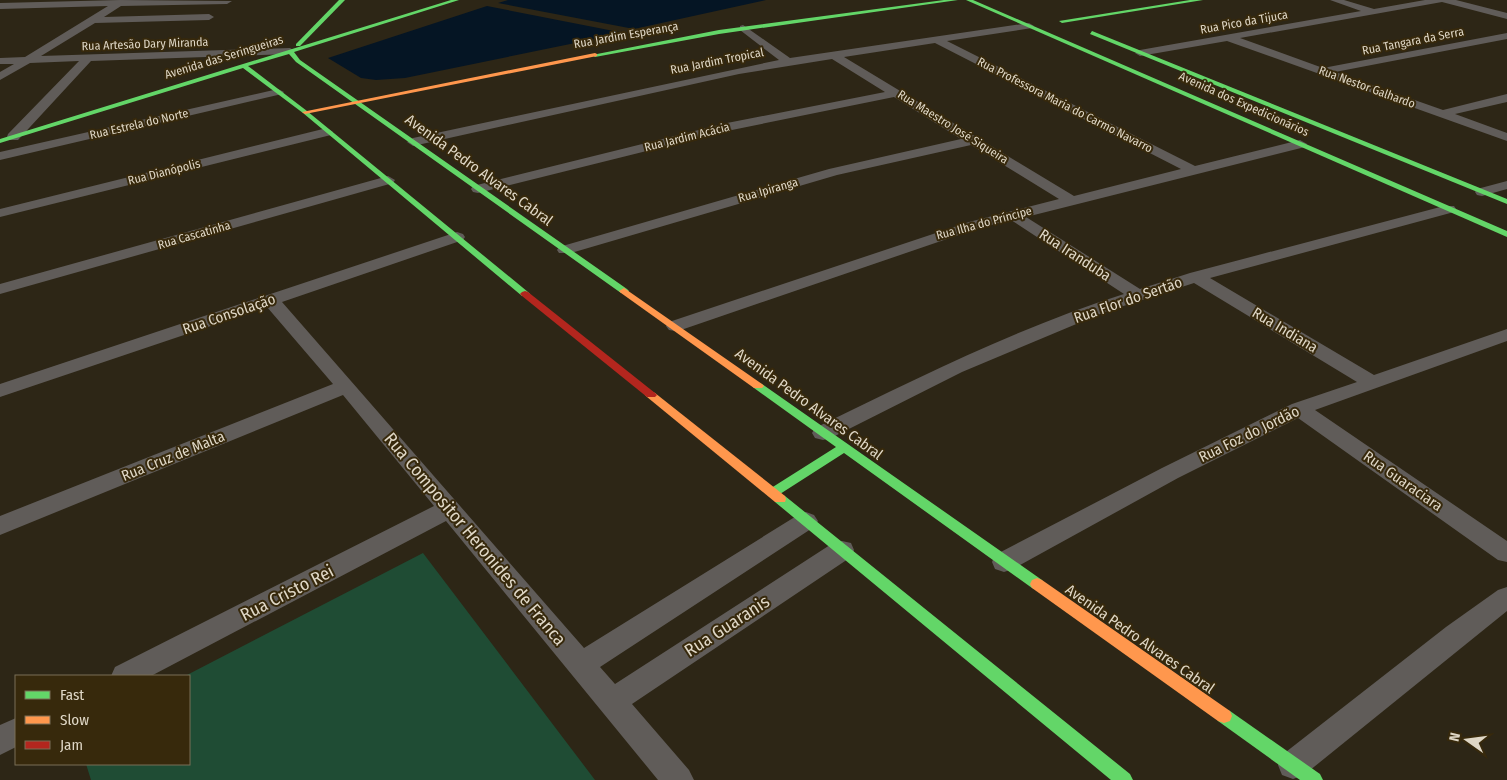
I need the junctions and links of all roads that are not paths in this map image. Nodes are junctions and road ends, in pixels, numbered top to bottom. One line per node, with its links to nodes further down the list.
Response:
1 (5, 0): 13 (street)
2 (328, 0): 25 (street)
3 (342, 0): 25 (street)
4 (456, 0): 14 (street, Avenida das Seringueiras)
5 (955, 0): 21 (street, Rua Jardim Esperança)
6 (969, 0): 20 (street, Avenida dos Expedicionários)
7 (1200, 0): 26 (street, Avenida dos Expedicionários)
8 (1334, 0): 16 (street)
9 (1440, 0): 16 (street, Rua Pico da Tijuca)
10 (1445, 0): 17 (street)
11 (122, 1): 12 (street); 15 (street); 19 (street)
12 (227, 1)
13 (0, 2)
14 (441, 2): 25 (street, Avenida das Seringueiras)
15 (0, 6)
16 (1375, 12): 23 (street, Rua Pico da Tijuca)
17 (1507, 16)
18 (209, 17): 19 (street)
19 (92, 20): 29 (street)
20 (1029, 26): 24 (street, Rua Jardim Tropical); 35 (street, Avenida dos Expedicionários)
21 (743, 28): 31 (street); 40 (street, Rua Jardim Esperança)
22 (1507, 36): 34 (street, Rua Tangara da Serra)
23 (1228, 37): 26 (street, Rua Pico da Tijuca); 34 (street, Rua Nestor Galhardo)
24 (937, 40): 27 (street, Rua Jardim Tropical); 52 (street, Rua Professora Maria do Carmo Navarro)
25 (290, 51): 28 (street, Rua Artesão Dary Miranda); 32 (street, Avenida das Seringueiras); 40 (street, Avenida Pedro Alvares Cabral)
26 (1140, 53): 33 (street, Avenida dos Expedicionários)
27 (833, 55): 31 (street, Rua Jardim Tropical); 38 (street, Rua Maestro José Siqueira)
28 (87, 59): 29 (street, Rua Artesão Dary Miranda); 44 (street)
29 (27, 60): 30 (street, Rua Artesão Dary Miranda); 36 (street)
30 (0, 61)
31 (788, 62): 48 (street, Rua Jardim Tropical)
32 (243, 65): 37 (street); 44 (street, Avenida das Seringueiras)
33 (1178, 68): 35 (street); 51 (street, Avenida dos Expedicionários)
34 (1323, 71): 42 (street, Rua Nestor Galhardo)
35 (1143, 75): 49 (street, Avenida dos Expedicionários)
36 (0, 77)
37 (278, 92): 41 (street); 50 (street, Rua Estrela do Norte)
38 (898, 93): 46 (street, Rua Maestro José Siqueira); 56 (street, Rua Jardim Acácia)
39 (1507, 98): 42 (street)
40 (355, 101): 41 (street, Rua Jardim Esperança); 48 (street, Avenida Pedro Alvares Cabral)
41 (305, 112): 43 (street)
42 (1441, 114): 45 (street, Rua Nestor Galhardo)
43 (328, 132): 54 (street); 61 (street, Rua Dianópolis)
44 (13, 137): 47 (street, Avenida das Seringueiras)
45 (1507, 138)
46 (974, 140): 58 (street, Rua Maestro José Siqueira); 65 (street, Rua Ipiranga)
47 (0, 141)
48 (413, 142): 56 (street, Avenida Pedro Alvares Cabral)
49 (1300, 144): 52 (street, Rua Ilha do Príncipe); 53 (street, Avenida dos Expedicionários)
50 (0, 156)
51 (1416, 166): 53 (street); 57 (street, Avenida dos Expedicionários)
52 (1193, 170): 58 (street, Rua Ilha do Príncipe)
53 (1378, 177): 60 (street, Avenida dos Expedicionários)
54 (388, 180): 64 (street); 67 (street, Rua Cascatinha)
55 (1507, 185): 57 (street)
56 (478, 189): 65 (street, Avenida Pedro Alvares Cabral)
57 (1482, 192): 59 (street, Avenida dos Expedicionários)
58 (1072, 200): 62 (street, Rua Ilha do Príncipe)
59 (1507, 202)
60 (1449, 209): 63 (street, Avenida dos Expedicionários); 66 (street, Rua Flor do Sertão)
61 (0, 213)
62 (1013, 215): 68 (street, Rua Iranduba); 70 (street, Rua Ilha do Príncipe)
63 (1507, 234)
64 (457, 237): 69 (street, Rua Consolação); 78 (street)
65 (565, 250): 70 (street, Avenida Pedro Alvares Cabral)
66 (1196, 277): 68 (street, Rua Flor do Sertão); 72 (street, Rua Indiana)
67 (0, 289)
68 (1137, 295): 76 (street, Rua Flor do Sertão)
69 (270, 300): 73 (street, Rua Compositor Heronides de Franca); 74 (street, Rua Consolação)
70 (675, 326): 76 (street, Avenida Pedro Alvares Cabral)
71 (1507, 335): 72 (street, Rua Foz do Jordão)
72 (1373, 383): 75 (street, Rua Foz do Jordão)
73 (346, 386): 79 (street, Rua Compositor Heronides de Franca); 81 (street, Rua Cruz de Malta)
74 (0, 391)
75 (1299, 409): 83 (street, Rua Guaraciara); 84 (street, Rua Foz do Jordão)
76 (823, 433): 77 (street, Avenida Pedro Alvares Cabral)
77 (844, 448): 78 (street); 84 (street, Avenida Pedro Alvares Cabral)
78 (774, 493): 80 (street)
79 (449, 509): 86 (street, Rua Compositor Heronides de Franca); 87 (street, Rua Cristo Rei)
80 (806, 521): 82 (street); 86 (street)
81 (0, 526)
82 (842, 550): 88 (street, Rua Guaranis); 93 (street)
83 (1507, 553)
84 (1004, 562): 91 (street, Avenida Pedro Alvares Cabral)
85 (1507, 597): 91 (street)
86 (582, 664): 88 (street, Rua Compositor Heronides de Franca)
87 (127, 675)
88 (612, 702): 92 (street, Rua Compositor Heronides de Franca)
89 (15, 733): 90 (street)
90 (0, 741)
91 (1303, 773)
92 (678, 780)
93 (1124, 780)

